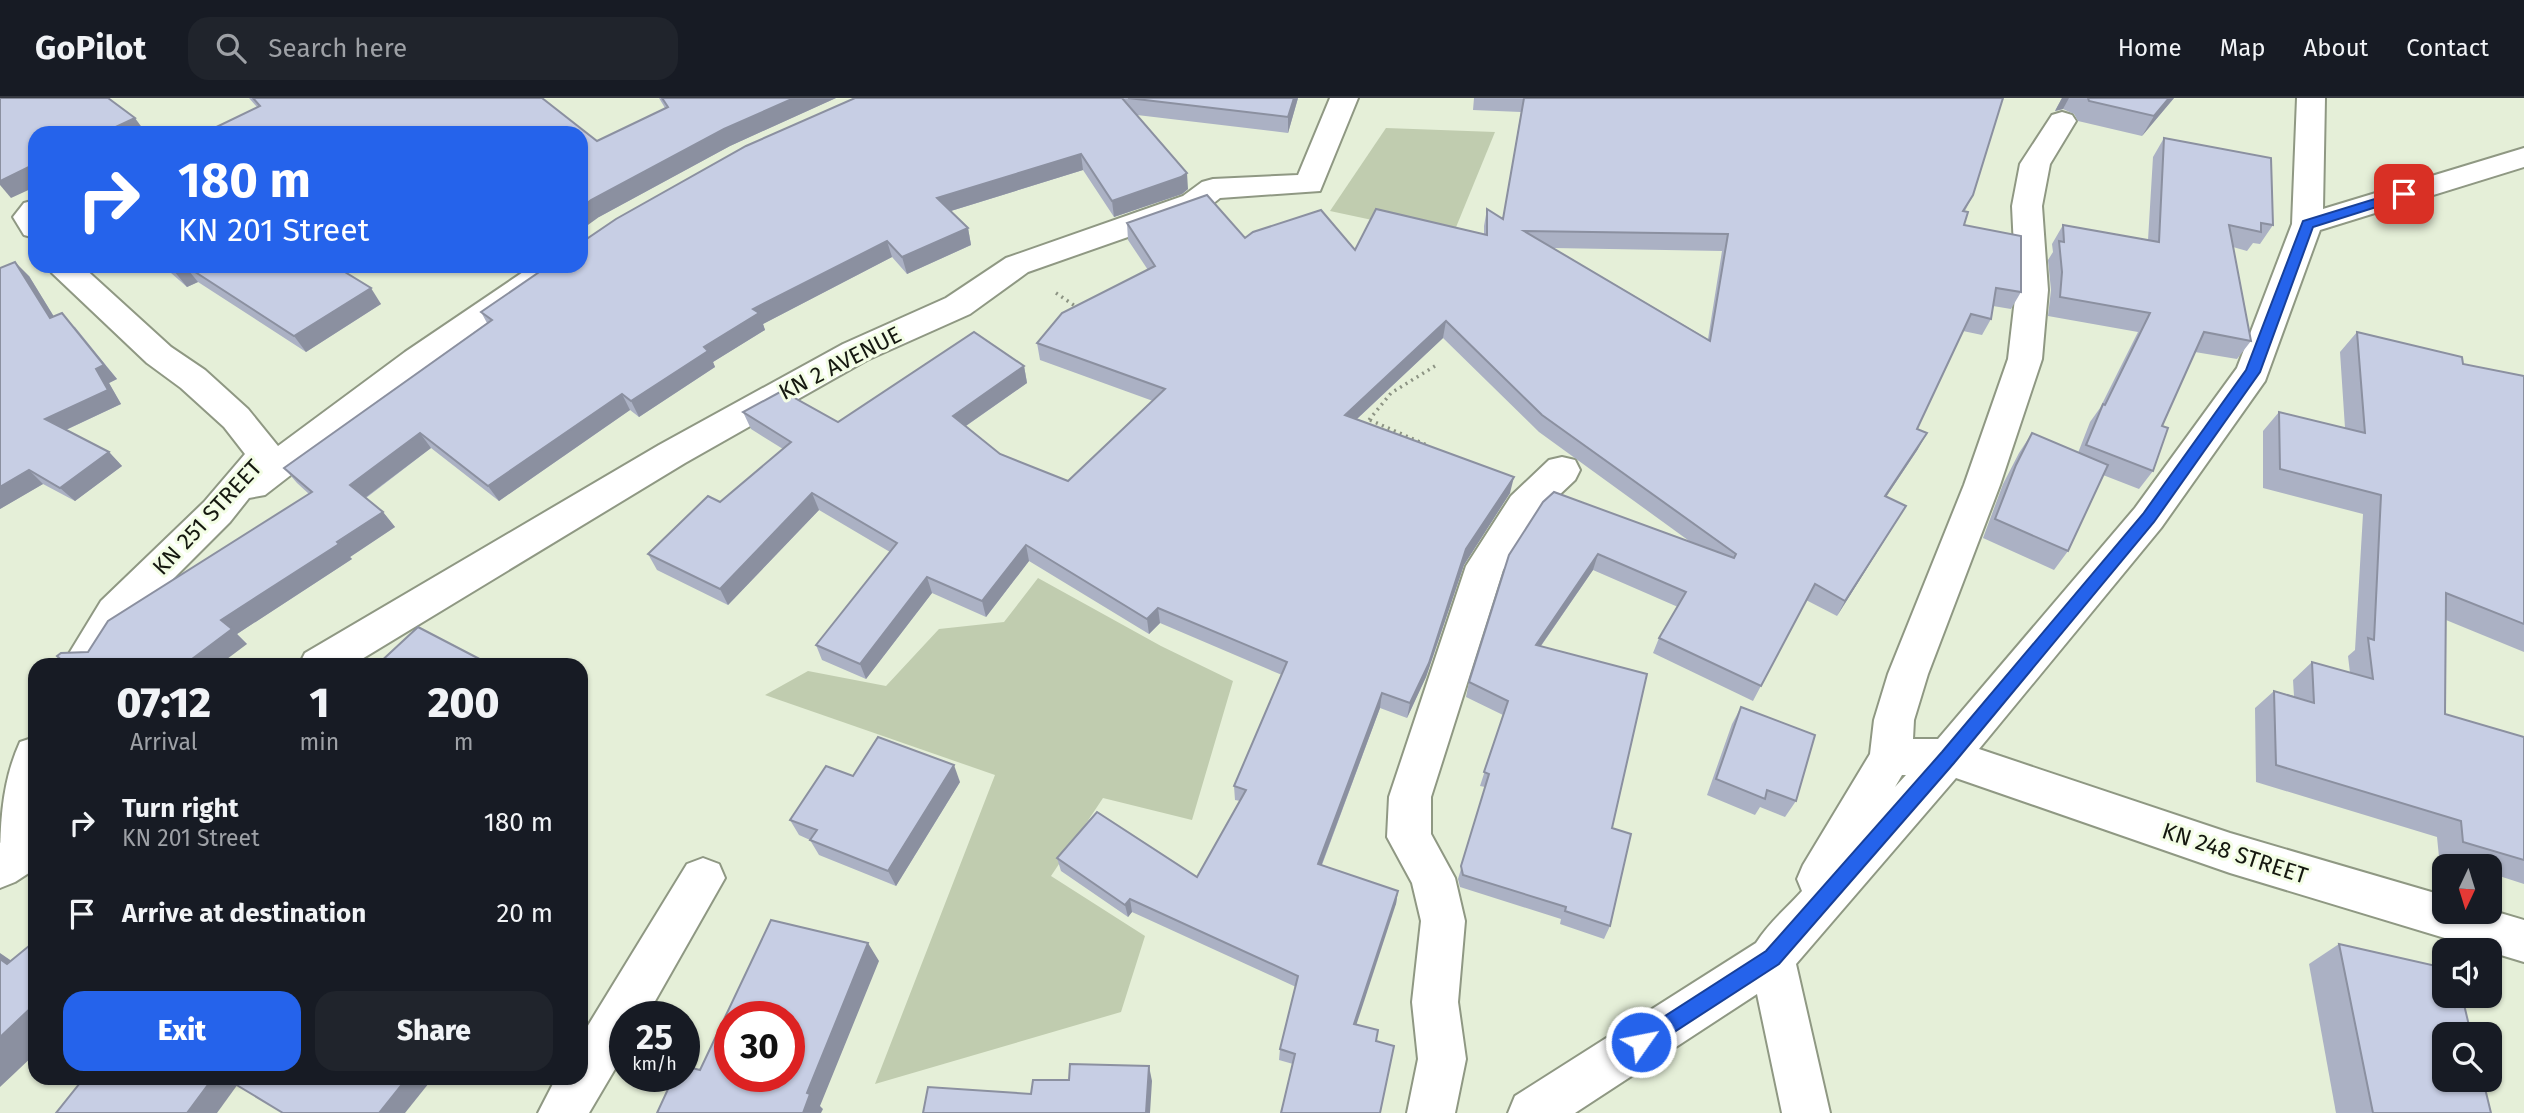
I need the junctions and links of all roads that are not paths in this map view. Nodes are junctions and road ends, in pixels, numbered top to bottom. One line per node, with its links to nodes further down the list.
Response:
1 (1345, 98): 11 (street, KN 2 AVENUE)
2 (2311, 98): 5 (street)
3 (2062, 121): 12 (street)
4 (2524, 157): 5 (street)
5 (2307, 224): 13 (street)
6 (71, 273): 9 (street, KN 251 STREET)
7 (544, 273): 9 (street)
8 (1562, 470): 22 (street)
9 (217, 512): 10 (street, KN 251 STREET)
10 (86, 658)
11 (330, 658)
12 (1890, 757): 13 (street, KN 248 STREET); 18 (street)
13 (1948, 757): 17 (street, KN 248 STREET); 18 (street)
14 (28, 789): 15 (street)
15 (14, 858)
16 (703, 877): 19 (street)
17 (2524, 941)
18 (1772, 958): 23 (street); 24 (street)
19 (588, 1069)
20 (579, 1085): 21 (street)
21 (562, 1113)
22 (1431, 1113)
23 (1532, 1113)
24 (1806, 1113)

